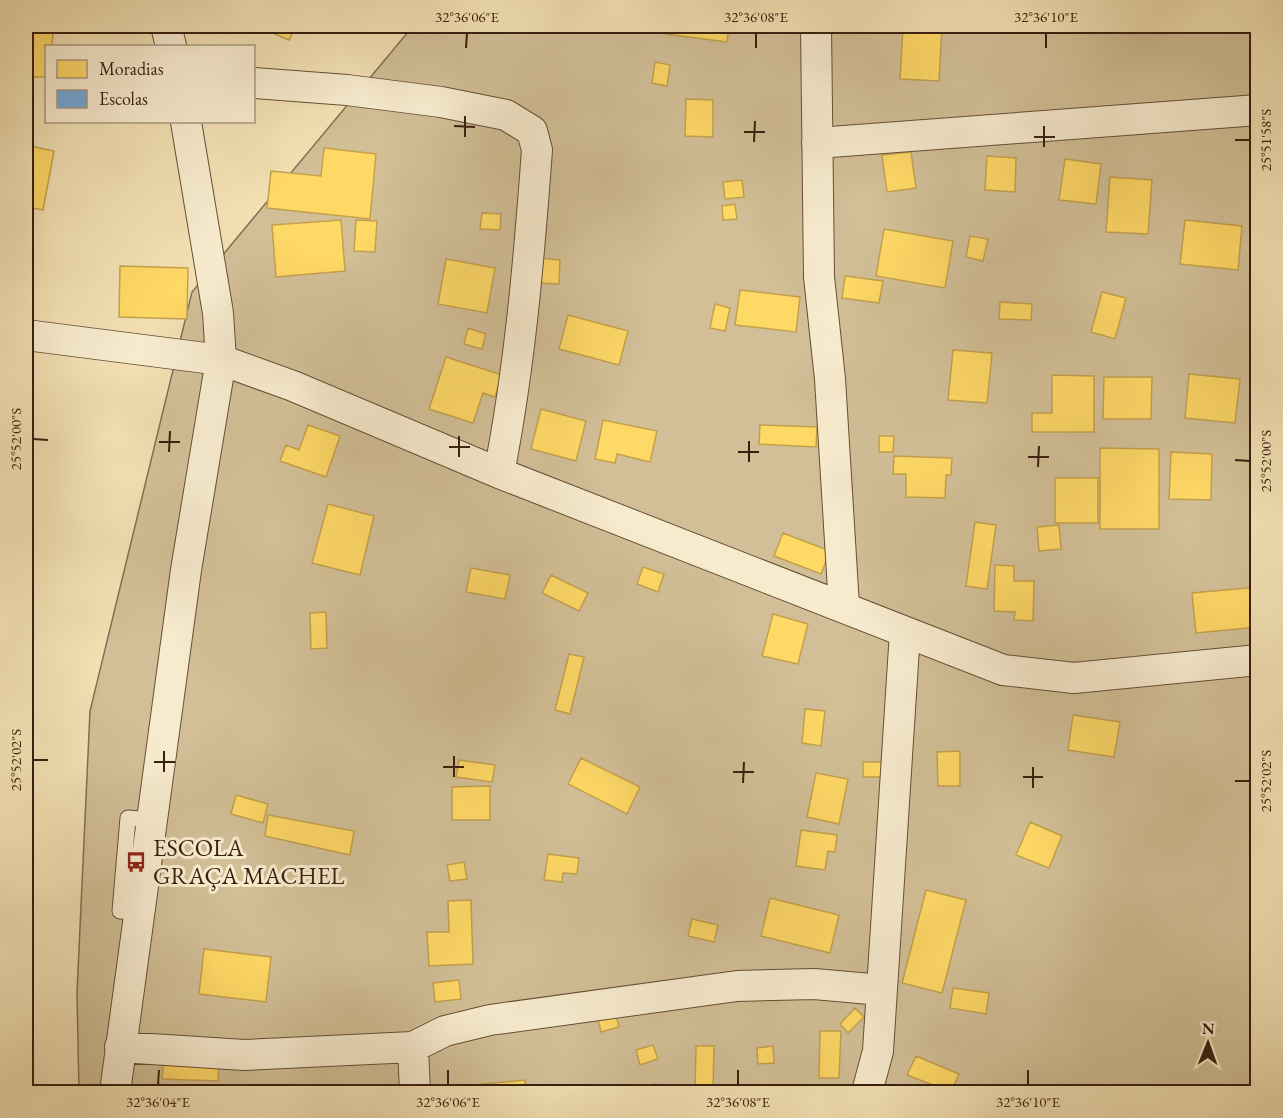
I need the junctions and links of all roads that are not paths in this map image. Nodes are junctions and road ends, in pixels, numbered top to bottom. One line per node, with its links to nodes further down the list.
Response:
1 (166, 26): 3 (street)
2 (816, 26): 7 (street)
3 (171, 45)
4 (255, 84): 10 (street)
5 (1257, 110): 7 (street)
6 (186, 123): 9 (street)
7 (817, 142): 11 (street)
8 (26, 335): 9 (street)
9 (220, 360): 10 (street); 15 (street)
10 (499, 473): 11 (street)
11 (844, 606): 12 (street)
12 (905, 632): 13 (street); 14 (street)
13 (1257, 660)
14 (882, 990): 16 (street); 19 (street)
15 (120, 1047): 16 (street); 17 (street)
16 (413, 1047): 18 (street)
17 (111, 1092)
18 (416, 1092)
19 (867, 1092)

